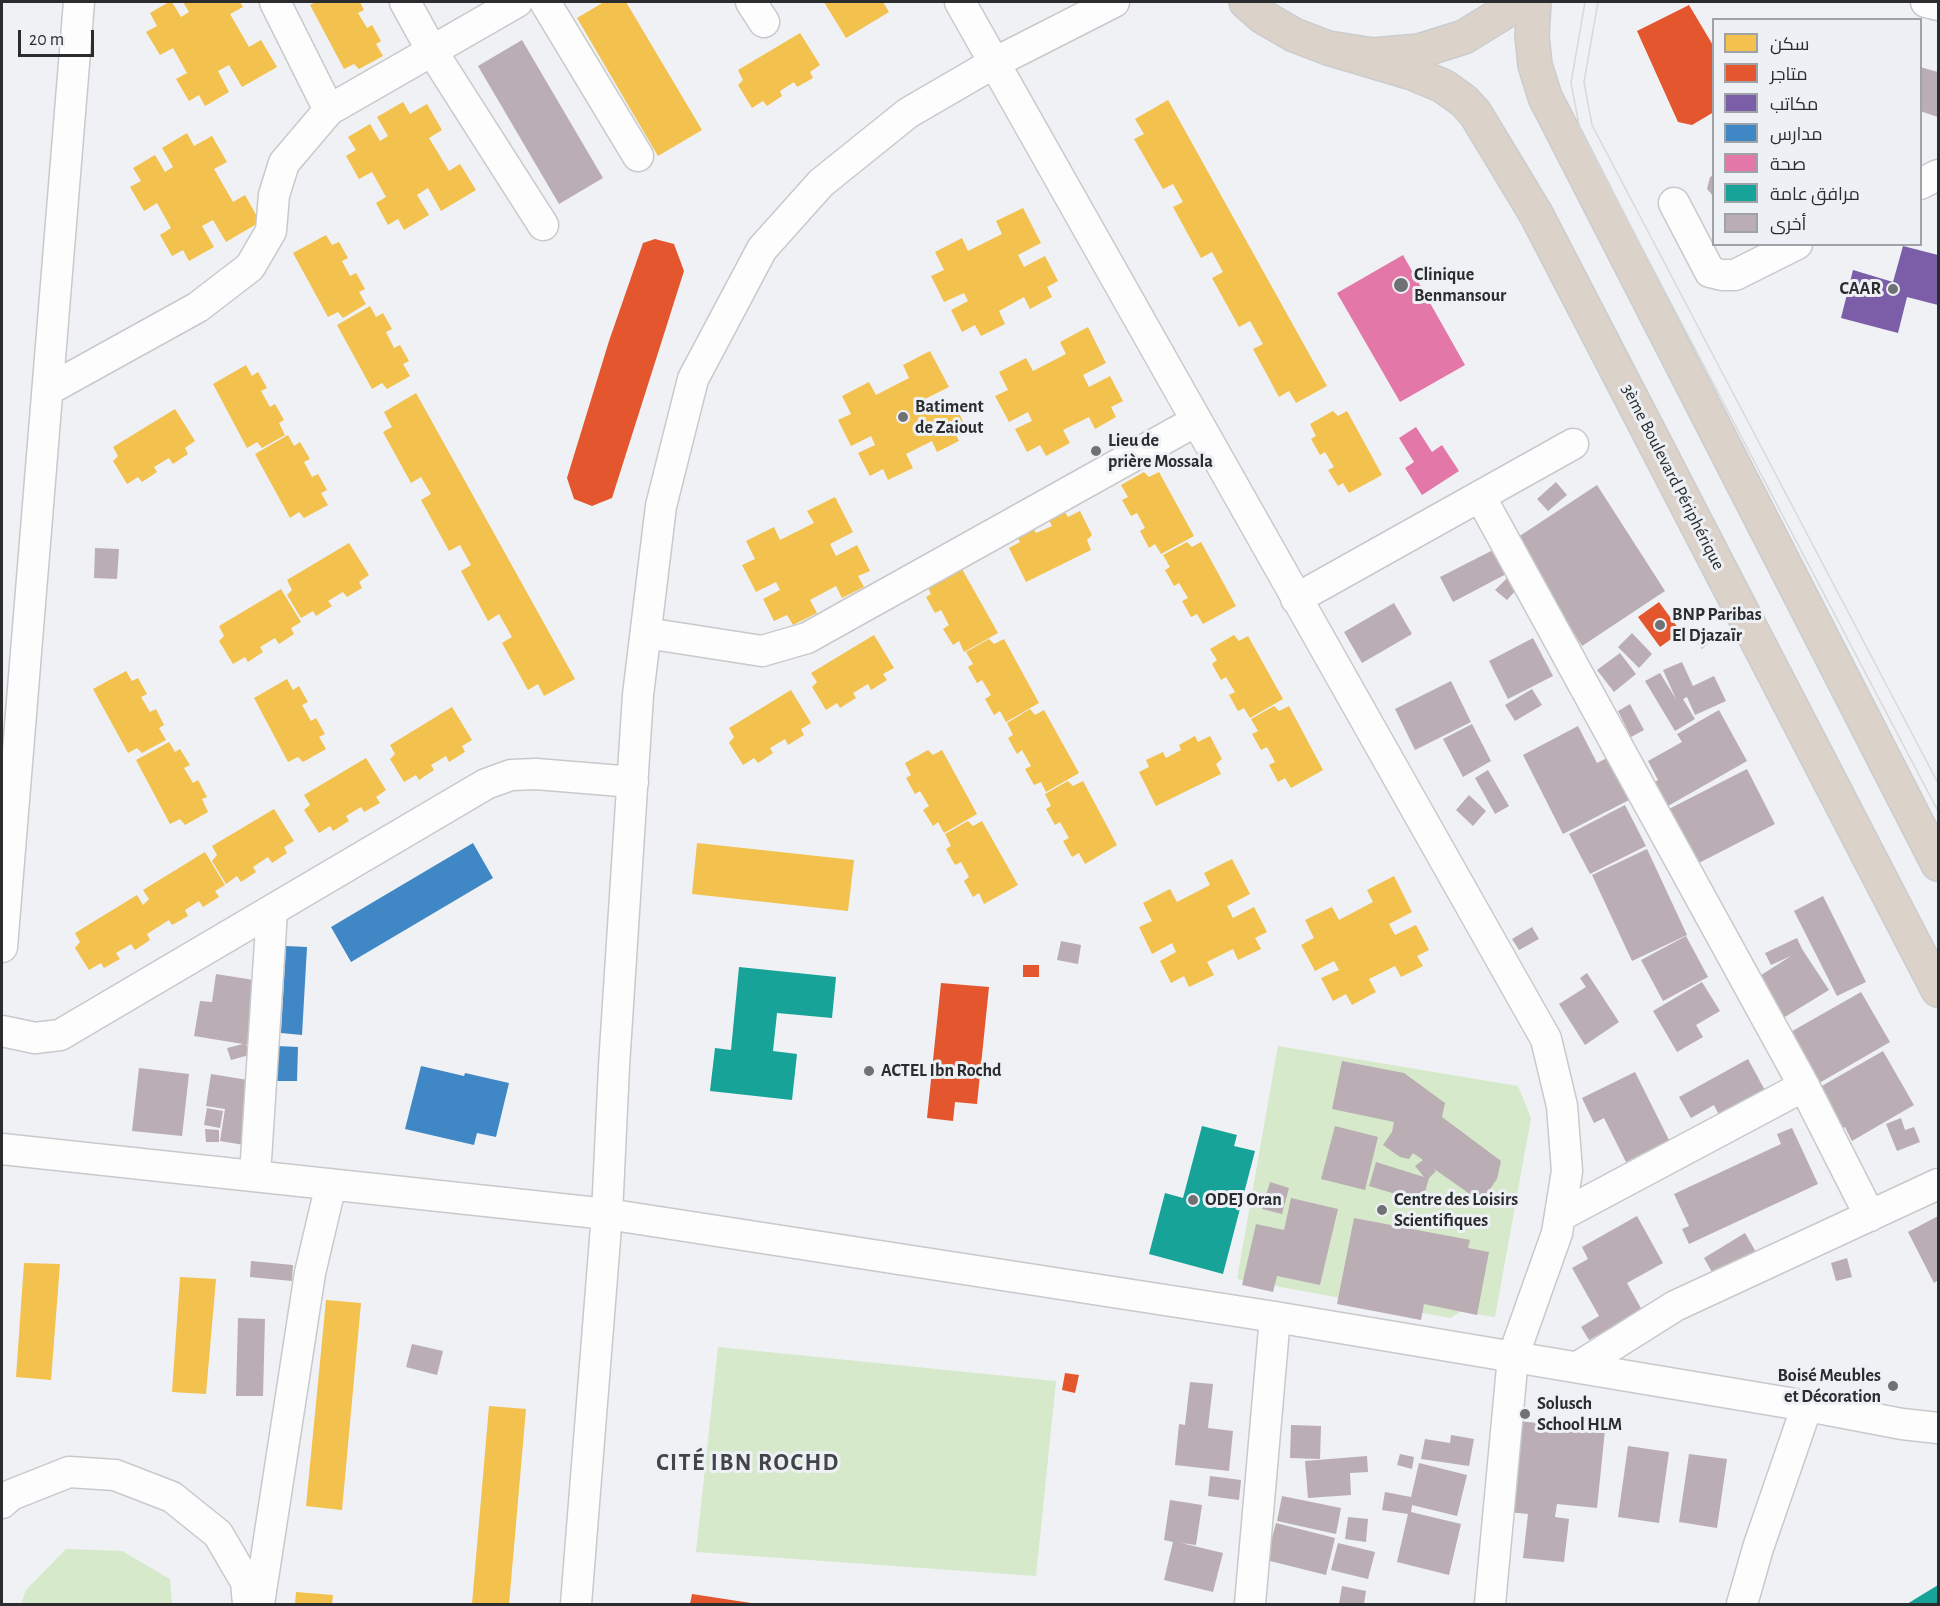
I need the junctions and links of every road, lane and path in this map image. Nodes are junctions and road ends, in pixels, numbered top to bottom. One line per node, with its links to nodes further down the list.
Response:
1 (80, 2): 23 (street)
2 (275, 2): 16 (street)
3 (405, 2): 14 (street)
4 (518, 2): 14 (street)
5 (544, 2): 17 (street)
6 (960, 2): 15 (street)
7 (1114, 2): 15 (street)
8 (1515, 2): 13 (highway)
9 (1534, 2): 30 (highway)
10 (1926, 2): 11 (street)
11 (1938, 5)
12 (1249, 6): 13 (highway)
13 (1328, 48): 33 (highway, 3ème Boulevard Périphérique)
14 (432, 51): 16 (street); 21 (street)
15 (994, 63): 24 (street); 28 (street)
16 (329, 110): 23 (street)
17 (638, 156)
18 (1938, 176): 19 (street)
19 (1922, 183)
20 (1674, 203): 22 (street)
21 (543, 225)
22 (1793, 246)
23 (48, 390): 32 (street)
24 (1196, 421): 27 (street); 28 (street)
25 (1573, 444): 26 (street)
26 (1480, 496): 27 (street); 35 (street)
27 (1296, 599): 41 (street)
28 (646, 633): 29 (street)
29 (633, 782): 31 (street); 40 (street)
30 (1938, 864)
31 (272, 911): 34 (street); 37 (street)
32 (2, 947)
33 (1938, 990)
34 (2, 1031)
35 (1804, 1086): 41 (street); 42 (street)
36 (2, 1149): 37 (street)
37 (255, 1175): 38 (street)
38 (331, 1184): 40 (street); 50 (street)
39 (1938, 1184): 42 (street)
40 (607, 1214): 43 (street); 51 (street)
41 (1560, 1216): 44 (street)
42 (1870, 1216): 45 (street)
43 (1275, 1317): 44 (street); 52 (street)
44 (1514, 1357): 45 (street); 53 (street)
45 (1578, 1367): 46 (street)
46 (1807, 1406): 47 (street); 54 (street)
47 (1938, 1428)
48 (2, 1503): 49 (street)
49 (248, 1605)
50 (259, 1605)
51 (576, 1605)
52 (1250, 1605)
53 (1490, 1605)
54 (1742, 1605)

